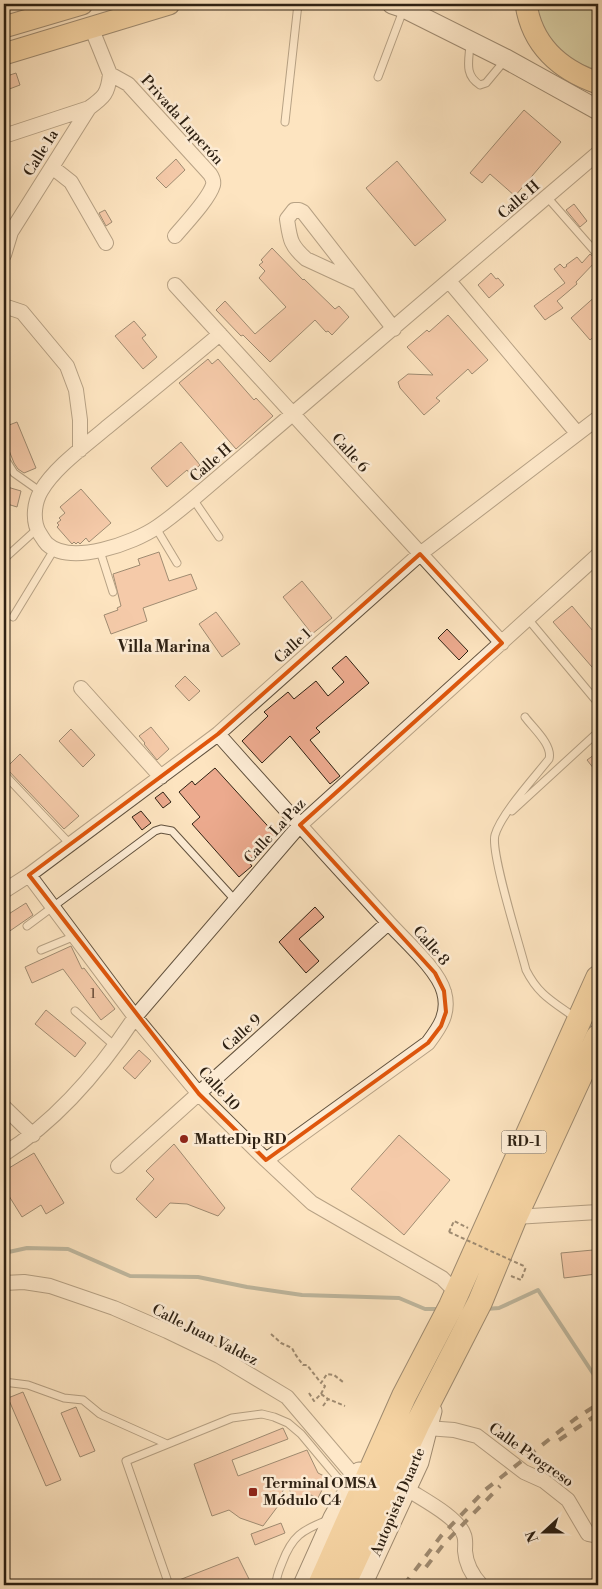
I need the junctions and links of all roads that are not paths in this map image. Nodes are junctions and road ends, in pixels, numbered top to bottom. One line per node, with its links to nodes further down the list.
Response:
1 (76, 4): 7 (main road)
2 (169, 4): 6 (main road)
3 (298, 4): 16 (lane)
4 (526, 4): 13 (main road)
5 (398, 6): 8 (main road); 12 (lane)
6 (92, 26): 9 (main road); 11 (street)
7 (4, 27)
8 (470, 41): 10 (main road); 10 (lane)
9 (4, 54)
10 (506, 59): 15 (main road)
11 (110, 74): 14 (street, Calle 1a); 21 (street, Privada Luperón)
12 (378, 77)
13 (598, 83)
14 (89, 108): 17 (street); 19 (street, Calle 1a)
15 (598, 110)
16 (285, 122)
17 (4, 136)
18 (598, 153): 20 (street, Calle H)
19 (52, 166): 22 (street); 23 (street, Calle 1a)
20 (547, 197): 24 (lane); 25 (street, Calle H)
21 (175, 236)
22 (106, 243)
23 (4, 255)
24 (598, 256)
25 (449, 281): 29 (street, Calle H); 33 (street)
26 (358, 283): 26 (street); 29 (street)
27 (175, 285): 30 (street, Calle 6)
28 (4, 305): 34 (street)
29 (394, 328): 31 (street, Calle H)
30 (220, 334): 31 (street, Calle 6); 34 (street)
31 (293, 414): 37 (street, Calle H); 43 (street, Calle 6)
32 (598, 418): 33 (street, Calle 1)
33 (577, 433): 43 (street, Calle 1)
34 (80, 450): 36 (street)
35 (4, 457): 36 (lane)
36 (41, 492): 39 (street)
37 (193, 500): 38 (street, Calle H); 40 (lane)
38 (156, 528): 42 (street, Calle H); 46 (lane)
39 (37, 529): 41 (street); 45 (lane)
40 (219, 537)
41 (55, 548): 42 (street, Calle H); 48 (lane)
42 (100, 551): 47 (lane)
43 (420, 554): 50 (street, Calle 6); 55 (street, Calle 1)
44 (598, 555): 49 (street, Calle La Paz)
45 (4, 559)
46 (177, 563)
47 (113, 592)
48 (13, 617)
49 (528, 619): 50 (street, Calle La Paz); 52 (lane)
50 (502, 643): 59 (street, Calle La Paz)
51 (81, 688): 57 (street)
52 (598, 703)
53 (524, 717): 58 (lane)
54 (598, 732): 58 (lane)
55 (218, 734): 57 (street, Calle 1); 59 (street, Calle 8)
56 (4, 774): 60 (lane)
57 (160, 777): 60 (street, Calle 1)
58 (500, 822): 72 (lane)
59 (300, 825): 63 (street, Calle La Paz); 65 (street, Calle 8)
60 (70, 844): 61 (street, Calle 1)
61 (29, 875): 62 (street, Calle 1); 64 (street, Calle 10)
62 (4, 891)
63 (235, 900): 64 (lane); 71 (street, Calle La Paz)
64 (53, 907): 66 (lane); 67 (street, Calle 10)
65 (388, 923): 75 (street, Calle 9); 79 (street, Calle 8)
66 (26, 926)
67 (75, 936): 68 (lane); 71 (street, Calle 10)
68 (41, 950)
69 (598, 978): 72 (highway, RD-1)
70 (75, 1011): 74 (lane)
71 (135, 1017): 74 (street, Calle La Paz); 75 (street, Calle 10)
72 (579, 1021): 84 (highway, RD-1)
73 (598, 1037): 82 (highway, RD-1)
74 (116, 1046): 77 (street, Calle La Paz)
75 (199, 1094): 79 (street, Calle 10); 80 (street, Calle 9)
76 (4, 1107): 77 (street)
77 (33, 1135): 78 (street, Calle La Paz)
78 (4, 1154)
79 (266, 1160): 84 (street, Calle 10)
80 (118, 1166)
81 (598, 1212): 82 (street)
82 (515, 1217): 85 (highway, RD-1)
83 (4, 1284): 91 (street, Calle Juan Valdez)
84 (454, 1299): 85 (highway, RD-1)
85 (447, 1342): 86 (highway, RD-1); 88 (highway, RD-1)
86 (442, 1378): 89 (main road, Autopista Duarte); 99 (highway, Autopista Duarte / RD-1)
87 (4, 1382): 90 (lane)
88 (404, 1396): 91 (main road); 98 (highway, RD-1)
89 (427, 1428): 92 (main road, Autopista Duarte); 94 (street, Calle Progreso)
90 (167, 1444): 91 (lane); 95 (lane)
91 (352, 1485): 93 (main road)
92 (406, 1488): 100 (main road, Autopista Duarte); 101 (street)
93 (333, 1518): 96 (lane); 97 (main road)
94 (598, 1536)
95 (169, 1585)
96 (276, 1585)
97 (303, 1585)
98 (320, 1585)
99 (343, 1585)
100 (362, 1585)
101 (481, 1585)

